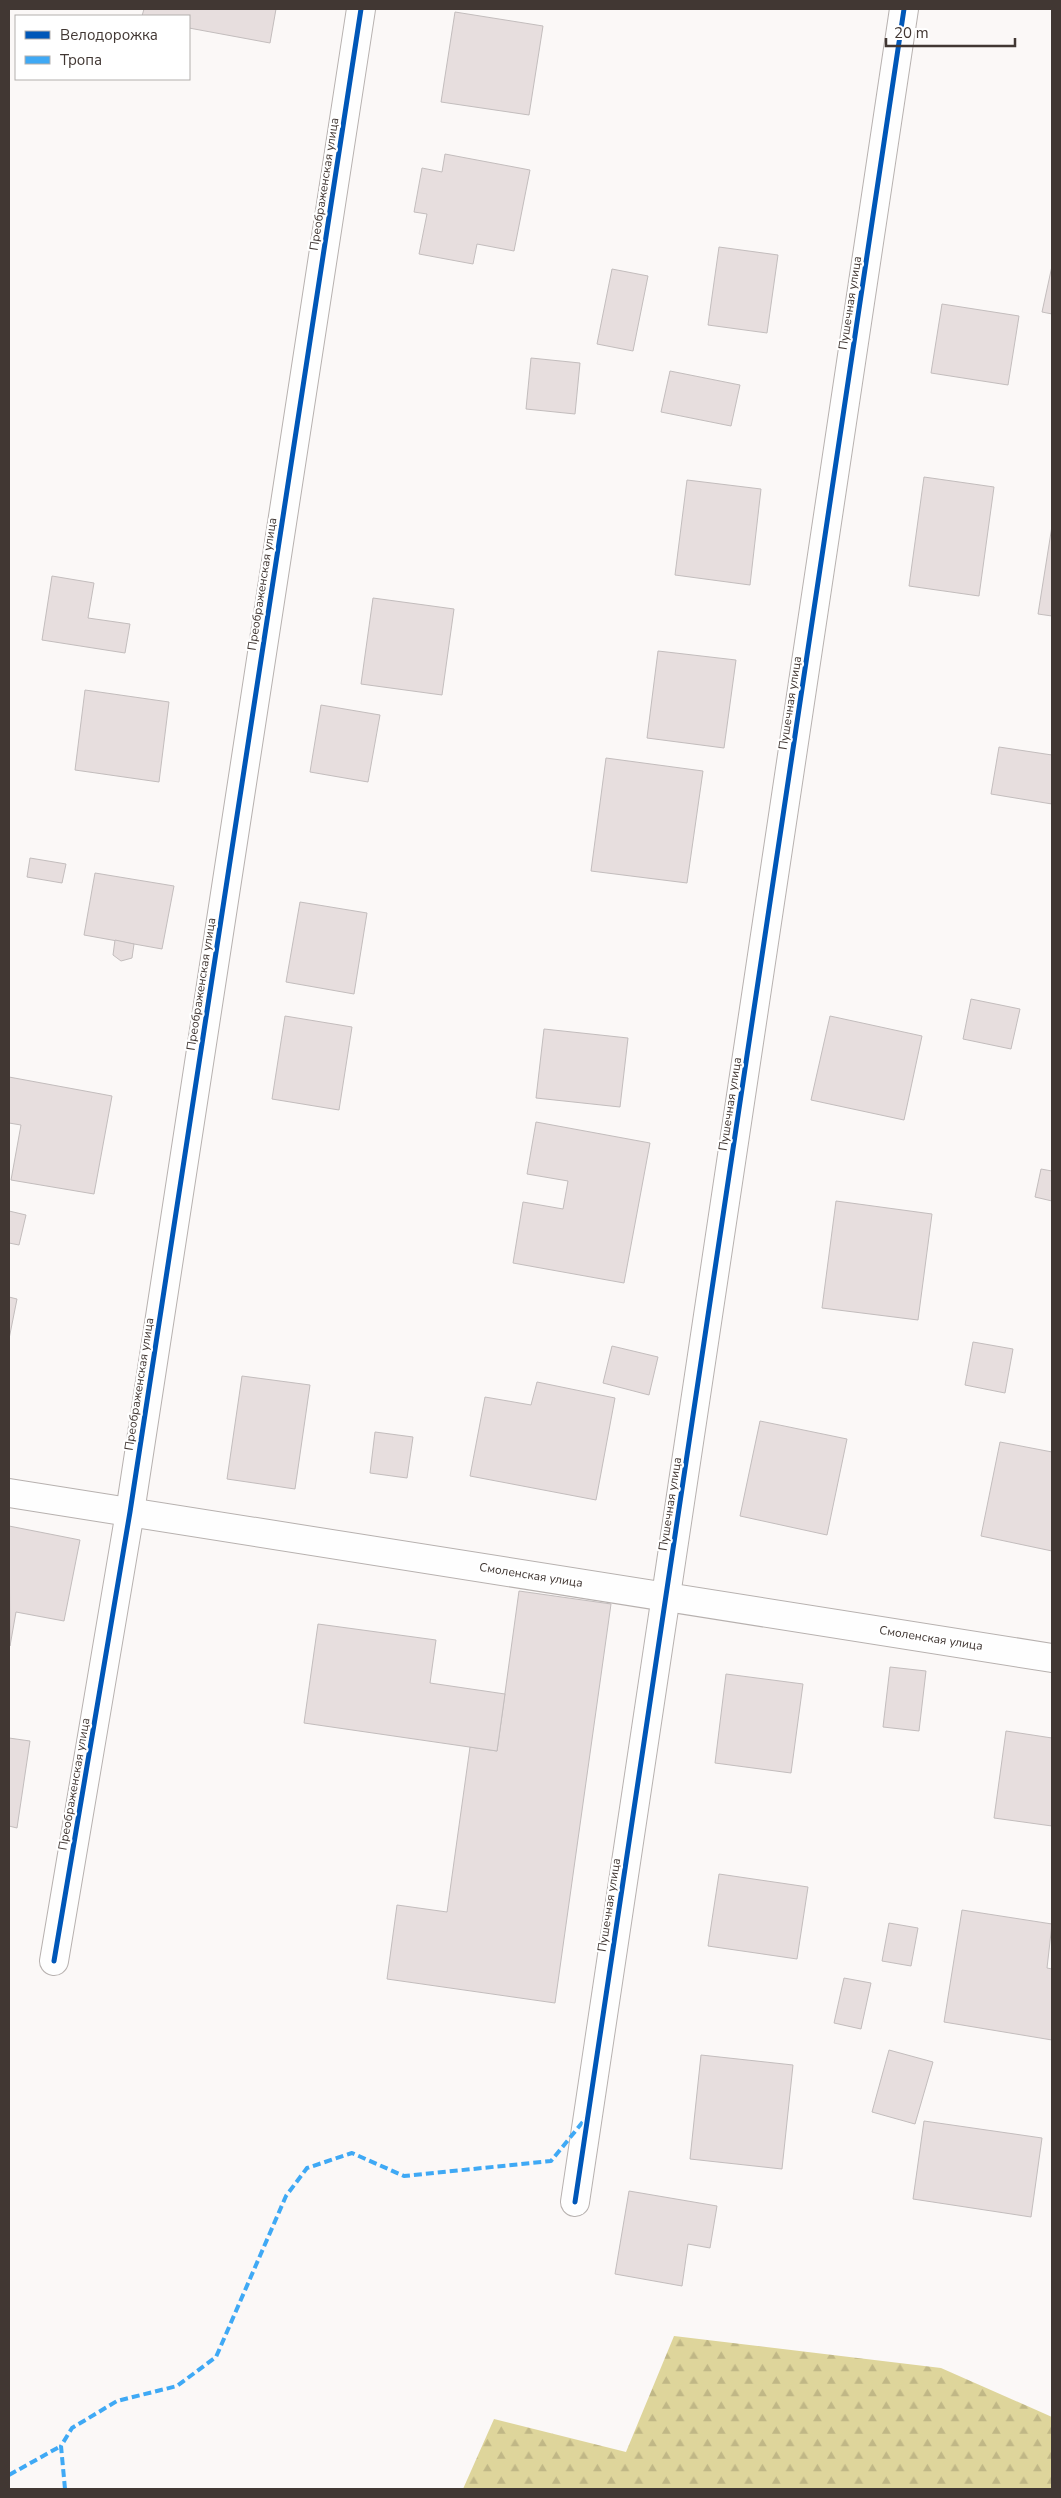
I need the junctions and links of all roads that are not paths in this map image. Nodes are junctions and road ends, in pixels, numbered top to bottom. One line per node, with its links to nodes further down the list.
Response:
1 (361, 9): 4 (street, Преображенская улица)
2 (904, 9): 5 (street, Пушечная улица)
3 (9, 1493): 4 (street, Смоленская улица)
4 (130, 1512): 5 (street, Смоленская улица); 7 (street, Преображенская улица)
5 (666, 1596): 6 (street, Смоленская улица); 8 (street, Пушечная улица)
6 (1052, 1658)
7 (54, 1962)
8 (575, 2202)

